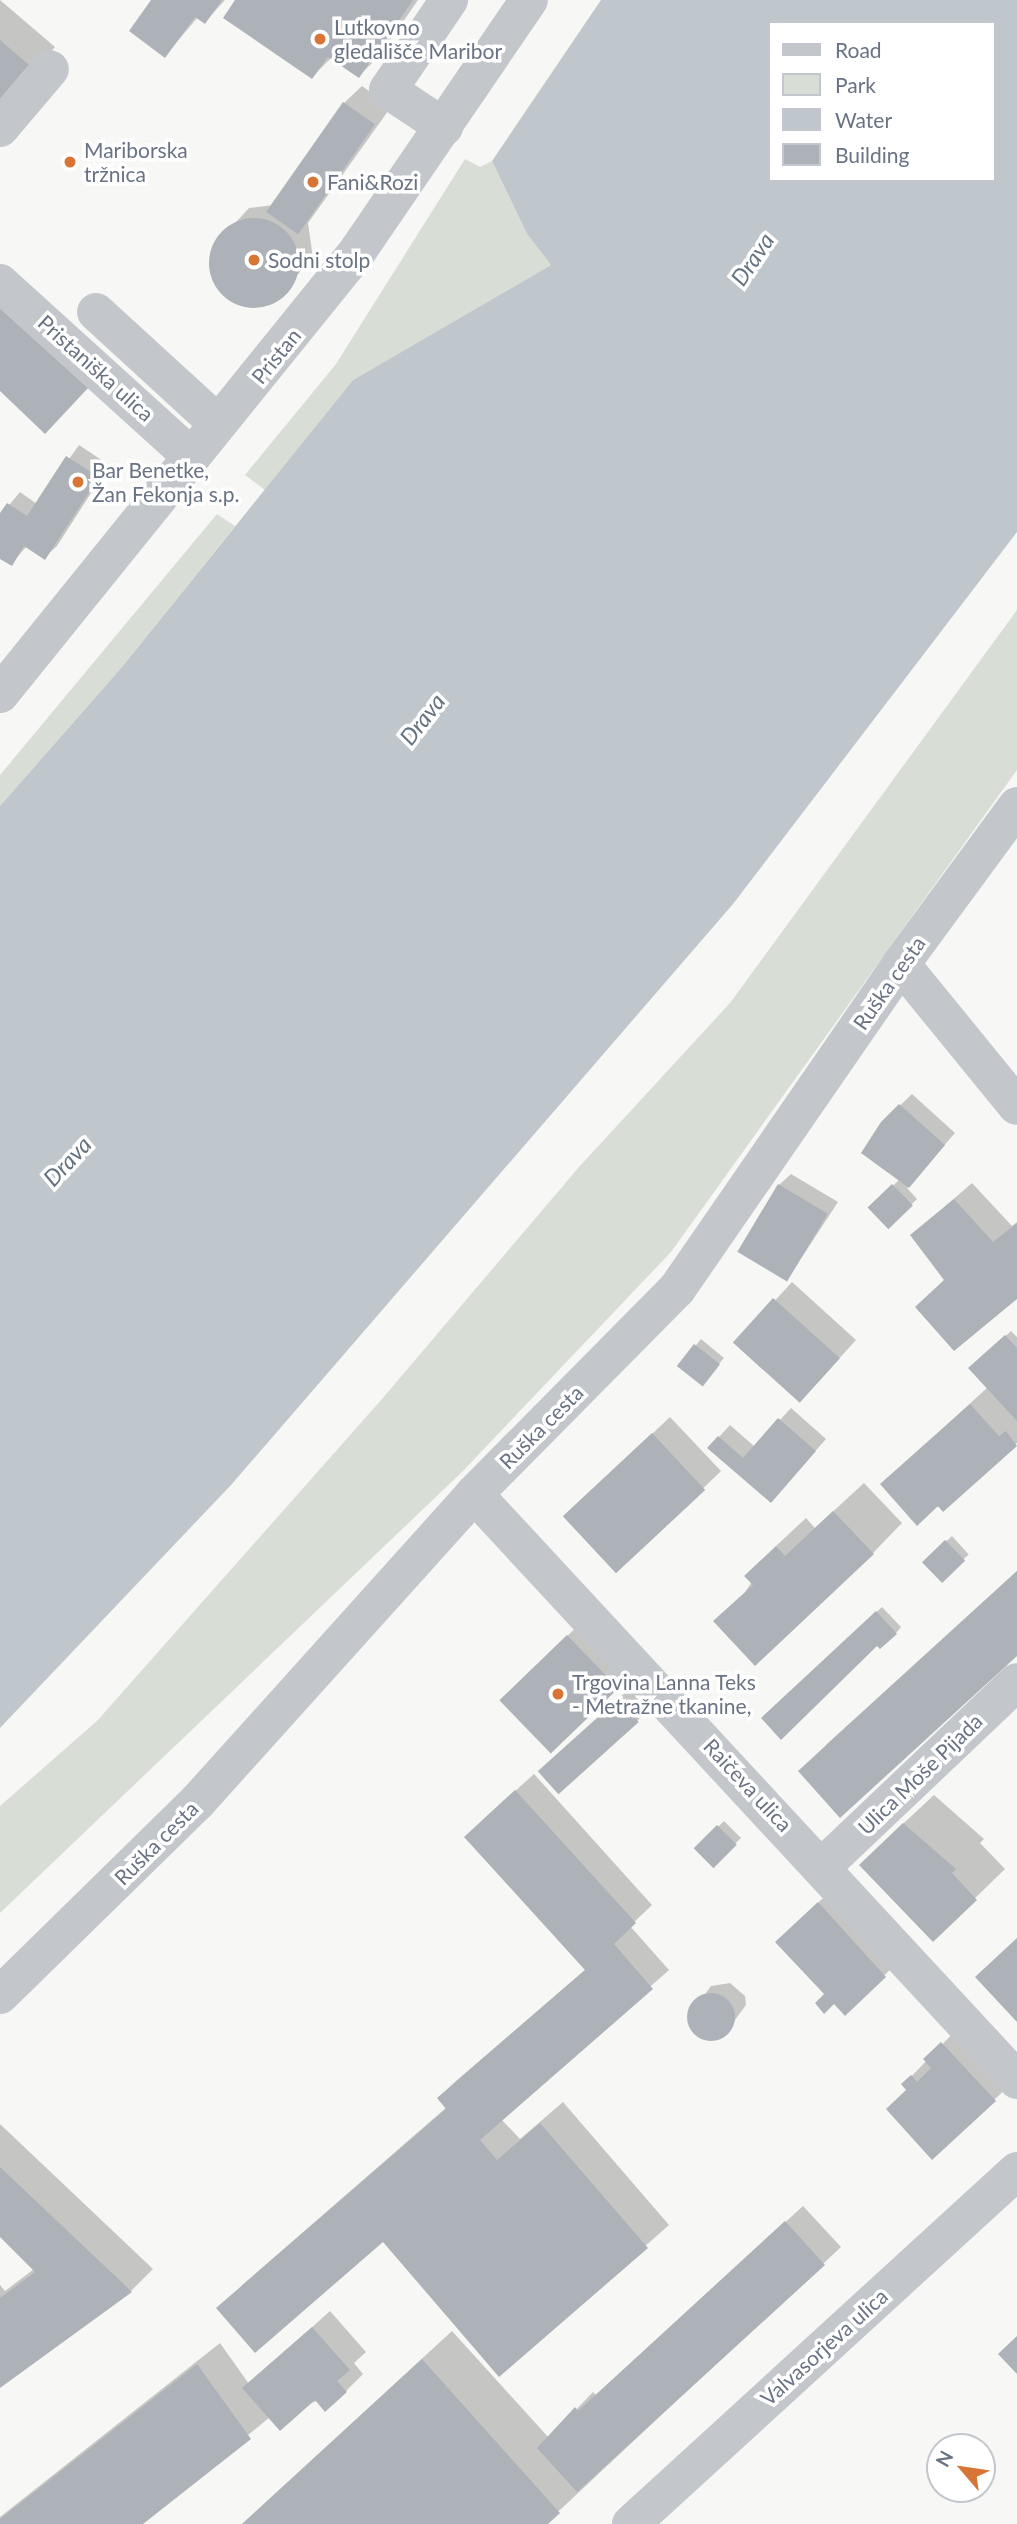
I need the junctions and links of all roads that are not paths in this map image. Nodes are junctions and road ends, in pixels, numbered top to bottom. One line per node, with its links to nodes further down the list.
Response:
1 (449, 0): 4 (street)
2 (529, 0): 4 (street, Pristan)
3 (50, 69): 5 (street)
4 (444, 127): 8 (street, Pristan)
5 (0, 128)
6 (0, 283): 9 (street, Pristaniška ulica)
7 (96, 312): 8 (street)
8 (216, 422): 9 (street, Pristan)
9 (190, 455): 10 (street, Pristan)
10 (0, 694)
11 (1017, 806): 12 (street, Ruška cesta)
12 (901, 964): 13 (street); 14 (street, Ruška cesta)
13 (1017, 1106)
14 (474, 1494): 16 (street, Raičeva ulica); 17 (street, Ruška cesta)
15 (1017, 1682): 16 (street, Ulica Moše Pijada)
16 (823, 1866): 18 (street, Raičeva ulica)
17 (0, 1995)
18 (1017, 2080)
19 (1017, 2171): 20 (street, Valvasorjeva ulica)
20 (631, 2524)

